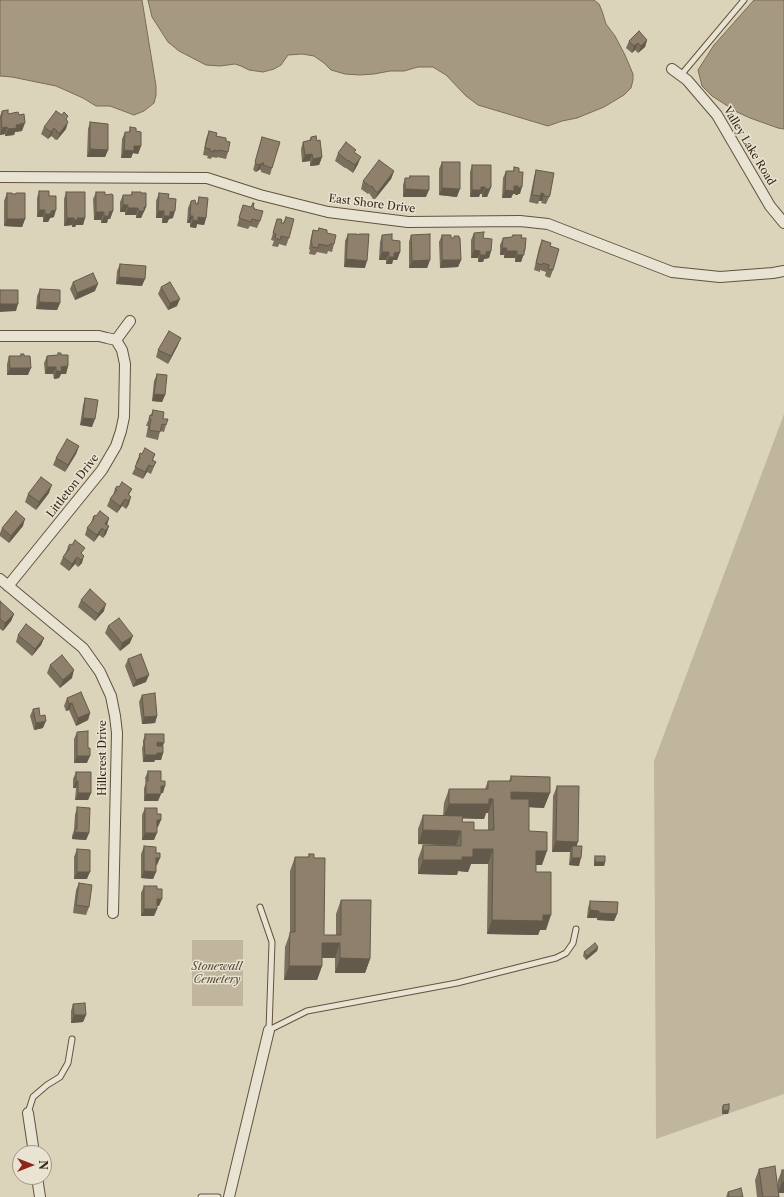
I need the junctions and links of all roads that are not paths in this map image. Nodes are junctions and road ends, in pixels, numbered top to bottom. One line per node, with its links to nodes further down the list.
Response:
1 (744, 0): 3 (lane)
2 (672, 68): 3 (street, Valley Lake Road)
3 (681, 75): 5 (street, Valley Lake Road)
4 (0, 177): 6 (street, East Shore Drive)
5 (784, 223)
6 (784, 271)
7 (130, 321): 9 (street)
8 (0, 336): 9 (street)
9 (116, 340): 11 (street, Littleton Drive)
10 (0, 579): 11 (street, Hillcrest Drive)
11 (8, 586): 13 (street, Hillcrest Drive)
12 (260, 907): 15 (lane)
13 (113, 913)
14 (576, 929): 15 (lane)
15 (269, 1030): 23 (street)
16 (72, 1039): 17 (lane)
17 (28, 1113): 18 (street)
18 (33, 1145)
19 (38, 1185): 20 (street)
20 (40, 1197)
21 (201, 1197): 22 (lane)
22 (218, 1197)
23 (229, 1197)

